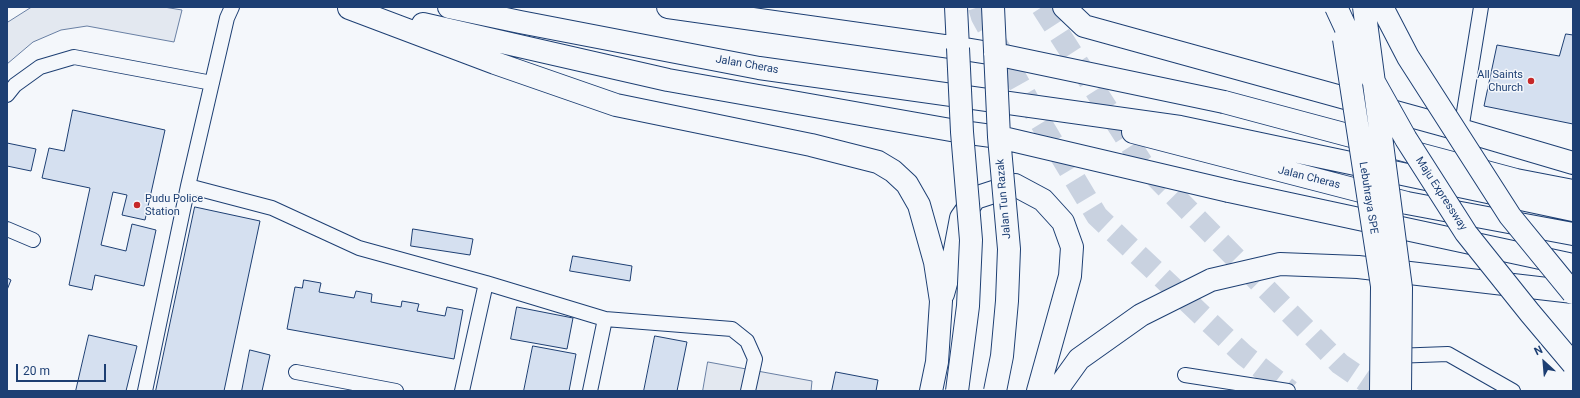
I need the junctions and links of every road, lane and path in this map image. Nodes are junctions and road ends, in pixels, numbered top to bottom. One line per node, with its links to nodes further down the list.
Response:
1 (232, 7): 14 (lane)
2 (449, 7): 16 (main road, Jalan Cheras)
3 (670, 7): 12 (main road)
4 (956, 7): 12 (main road)
5 (993, 7): 13 (main road, Jalan Tun Razak, bridge)
6 (1064, 7): 17 (main road)
7 (1337, 7): 32 (main road, Maju Expressway, bridge); 47 (main road, Lebuhraya SPE, bridge)
8 (1364, 7): 48 (main road, Lebuhraya SPE, bridge)
9 (1382, 7): 29 (main road, bridge)
10 (1481, 7): 17 (lane)
11 (345, 8): 18 (main road); 30 (main road)
12 (958, 48): 13 (main road); 18 (main road, bridge)
13 (995, 54): 19 (main road, Jalan Tun Razak, bridge); 22 (main road, bridge)
14 (212, 83): 15 (lane); 21 (lane)
15 (7, 95)
16 (1048, 108): 23 (main road, Jalan Cheras); 25 (main road, Jalan Cheras)
17 (1461, 130): 20 (main road)
18 (962, 132): 19 (main road); 41 (main road, bridge)
19 (999, 137): 27 (main road, bridge); 42 (main road, Jalan Tun Razak, bridge)
20 (1573, 163)
21 (188, 186): 28 (lane); 35 (lane)
22 (1573, 191)
23 (1573, 210)
24 (7, 229): 26 (lane)
25 (1573, 234)
26 (33, 240)
27 (1573, 265)
28 (486, 283): 31 (lane); 37 (lane)
29 (1573, 293): 44 (main road)
30 (941, 300): 40 (main road); 43 (main road)
31 (605, 319): 38 (lane); 39 (lane)
32 (1573, 364)
33 (296, 372): 36 (lane)
34 (1184, 375): 45 (lane)
35 (145, 391)
36 (396, 391)
37 (462, 391)
38 (590, 391)
39 (748, 391)
40 (931, 391)
41 (957, 391)
42 (995, 391)
43 (1038, 391)
44 (1056, 391)
45 (1288, 391)
46 (1369, 391): 49 (lane)
47 (1381, 391)
48 (1400, 391)
49 (1513, 391)

